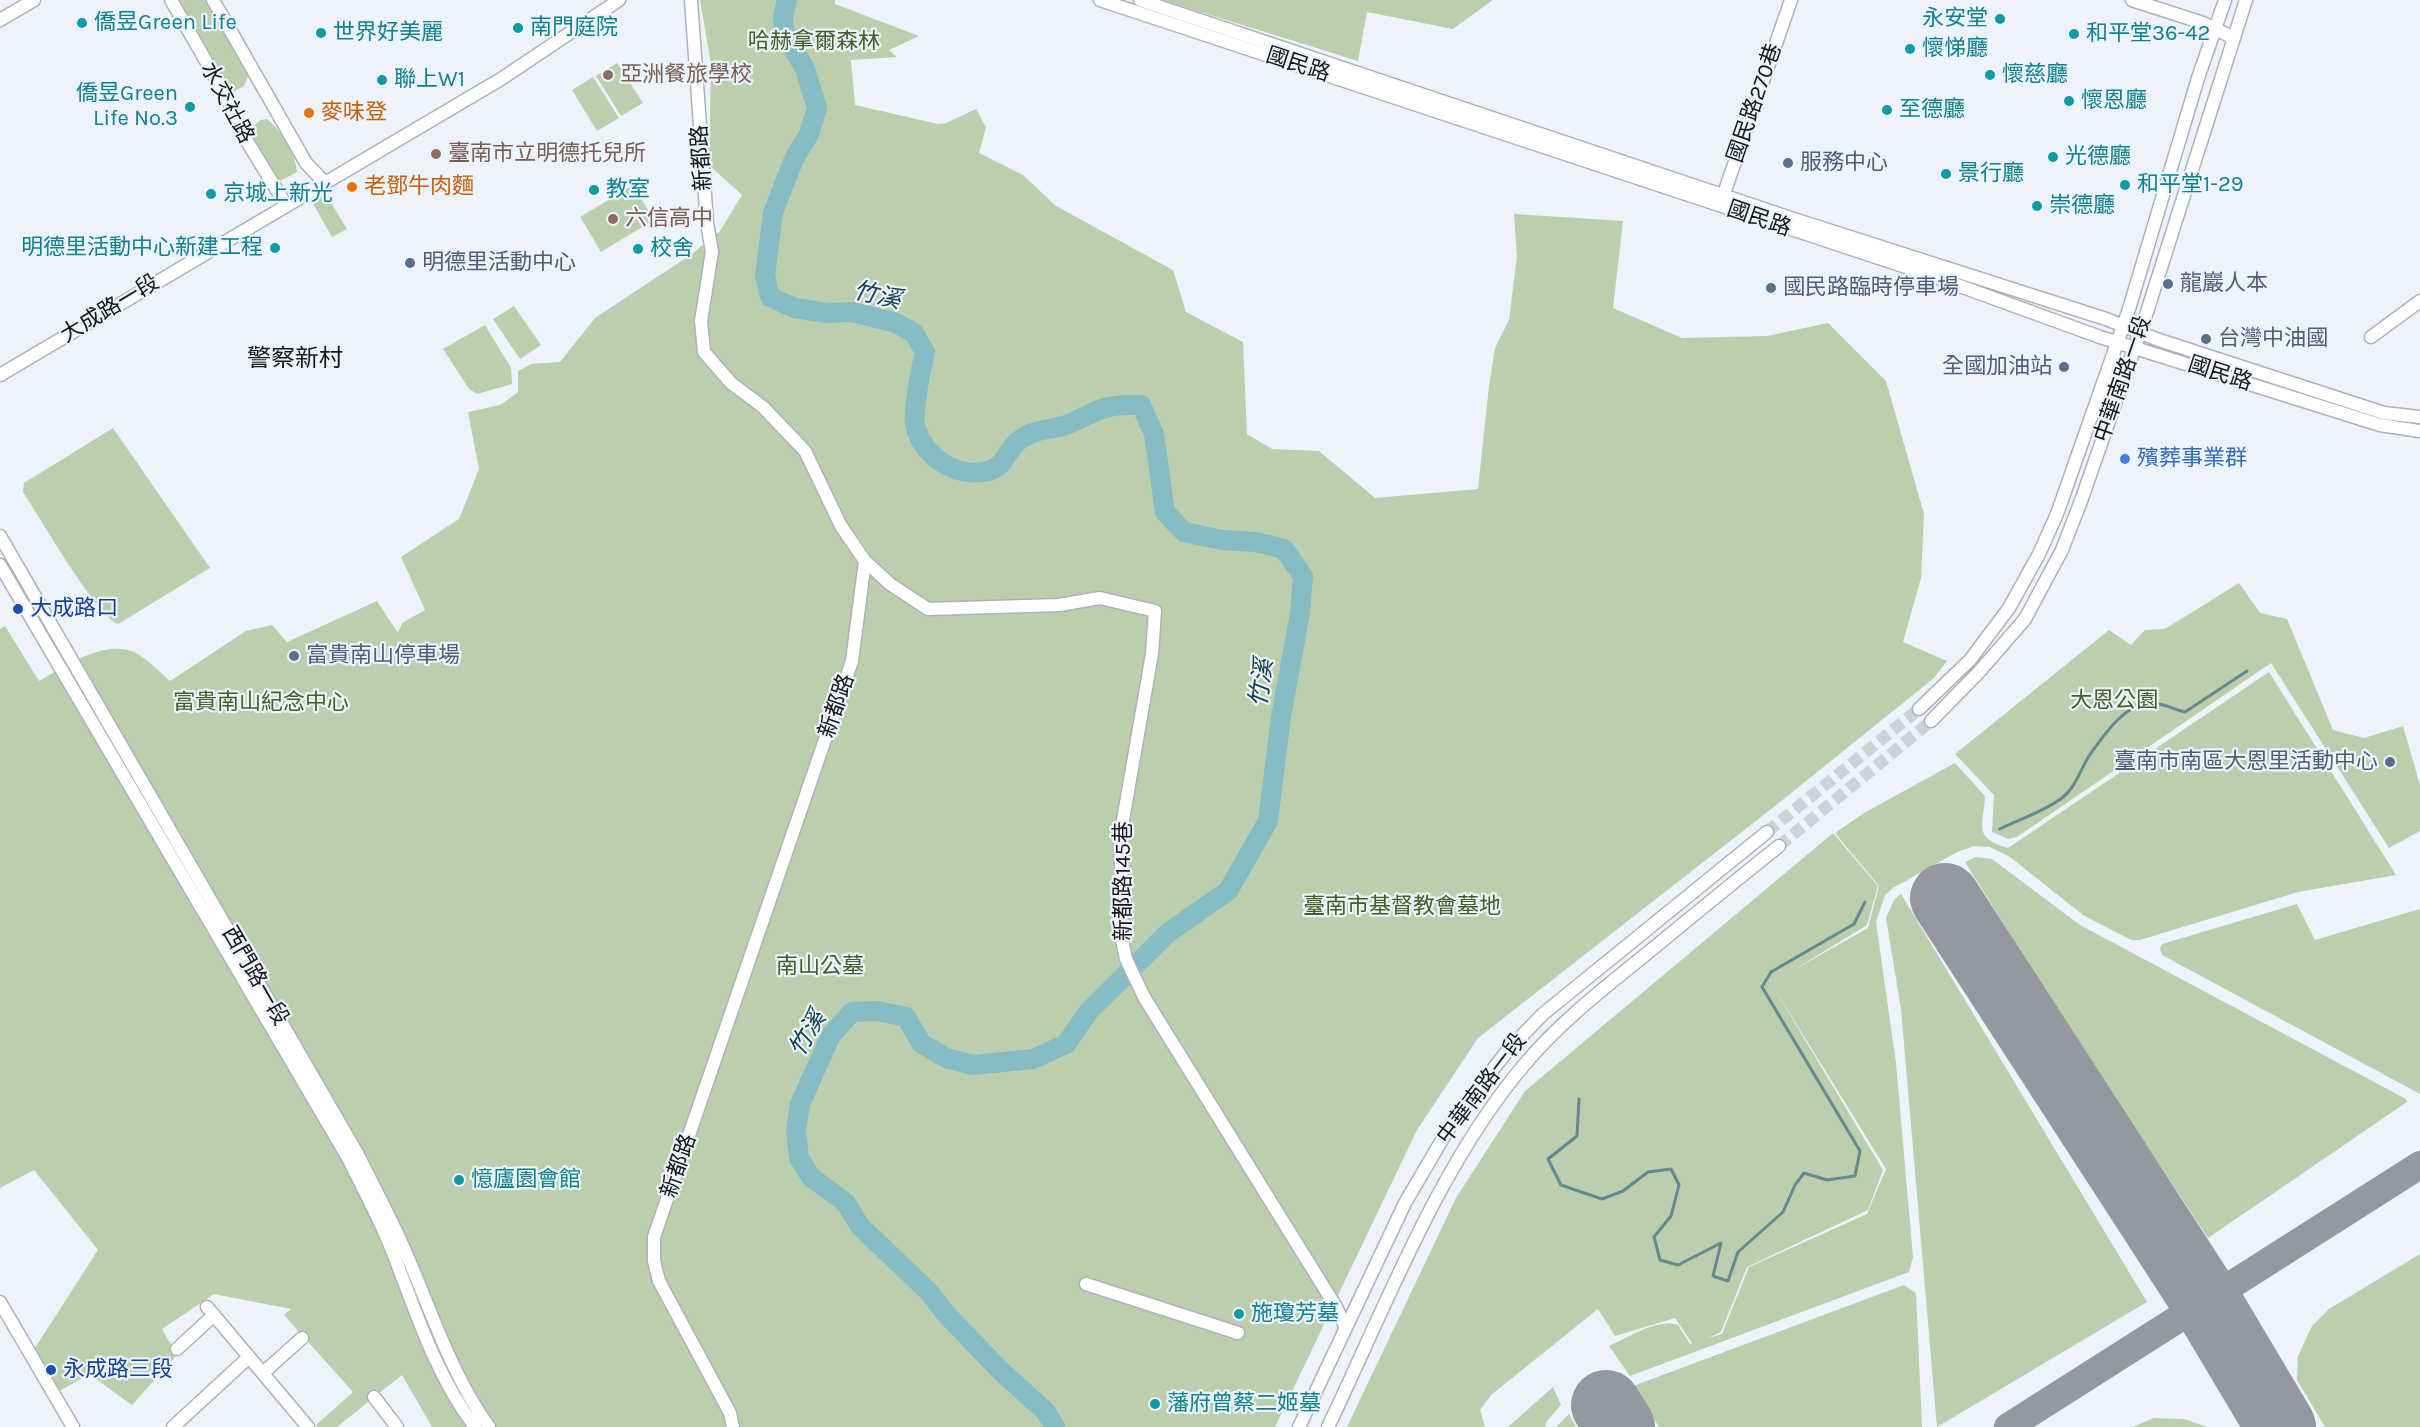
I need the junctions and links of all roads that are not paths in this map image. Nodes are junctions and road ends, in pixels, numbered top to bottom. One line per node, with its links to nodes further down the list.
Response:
1 (34, 0): 12 (street)
2 (171, 0): 17 (street, 水交社路)
3 (213, 0): 15 (street, 水交社路)
4 (619, 0): 15 (street, 大成路一段)
5 (691, 0): 28 (street, 新都路)
6 (1100, 0): 16 (street, 國民路)
7 (1140, 0): 16 (street, 國民路)
8 (1791, 0): 16 (street, 國民路270巷)
9 (2132, 0): 13 (street)
10 (2225, 0): 13 (street, 中華南路一段)
11 (2246, 0): 14 (street, 中華南路一段)
12 (0, 20)
13 (2214, 29): 14 (street); 19 (street, 中華南路一段)
14 (2234, 38): 20 (street, 中華南路一段)
15 (325, 183): 17 (street, 大成路一段)
16 (1722, 200): 19 (street, 國民路); 22 (street, 國民路)
17 (286, 205): 24 (street, 大成路一段)
18 (2420, 301): 21 (street)
19 (2123, 326): 20 (street, 國民路); 22 (street, 中華南路一段)
20 (2139, 332): 23 (street, 中華南路一段); 25 (street, 國民路)
21 (2371, 337)
22 (2117, 342): 23 (street, 國民路); 30 (street, 中華南路一段)
23 (2133, 346): 26 (street, 國民路); 31 (street, 中華南路一段)
24 (0, 375)
25 (2420, 417)
26 (2420, 431)
27 (0, 536): 48 (street, 西門路一段)
28 (865, 561): 36 (street, 新都路145巷); 49 (street, 新都路)
29 (0, 565): 47 (street, 西門路一段)
30 (1919, 709)
31 (1931, 721)
32 (1767, 832): 36 (street, 中華南路一段)
33 (1779, 846): 51 (street, 中華南路一段)
34 (1086, 1284): 37 (street)
35 (0, 1302): 43 (street)
36 (1346, 1328): 50 (street, 中華南路一段)
37 (1238, 1333)
38 (302, 1338): 41 (street)
39 (177, 1349): 40 (street)
40 (249, 1357): 41 (street); 44 (street)
41 (263, 1373): 45 (street)
42 (374, 1397): 46 (street)
43 (73, 1427)
44 (173, 1427)
45 (308, 1427)
46 (397, 1427)
47 (475, 1427)
48 (489, 1427)
49 (734, 1427)
50 (1299, 1427)
51 (1328, 1427)

